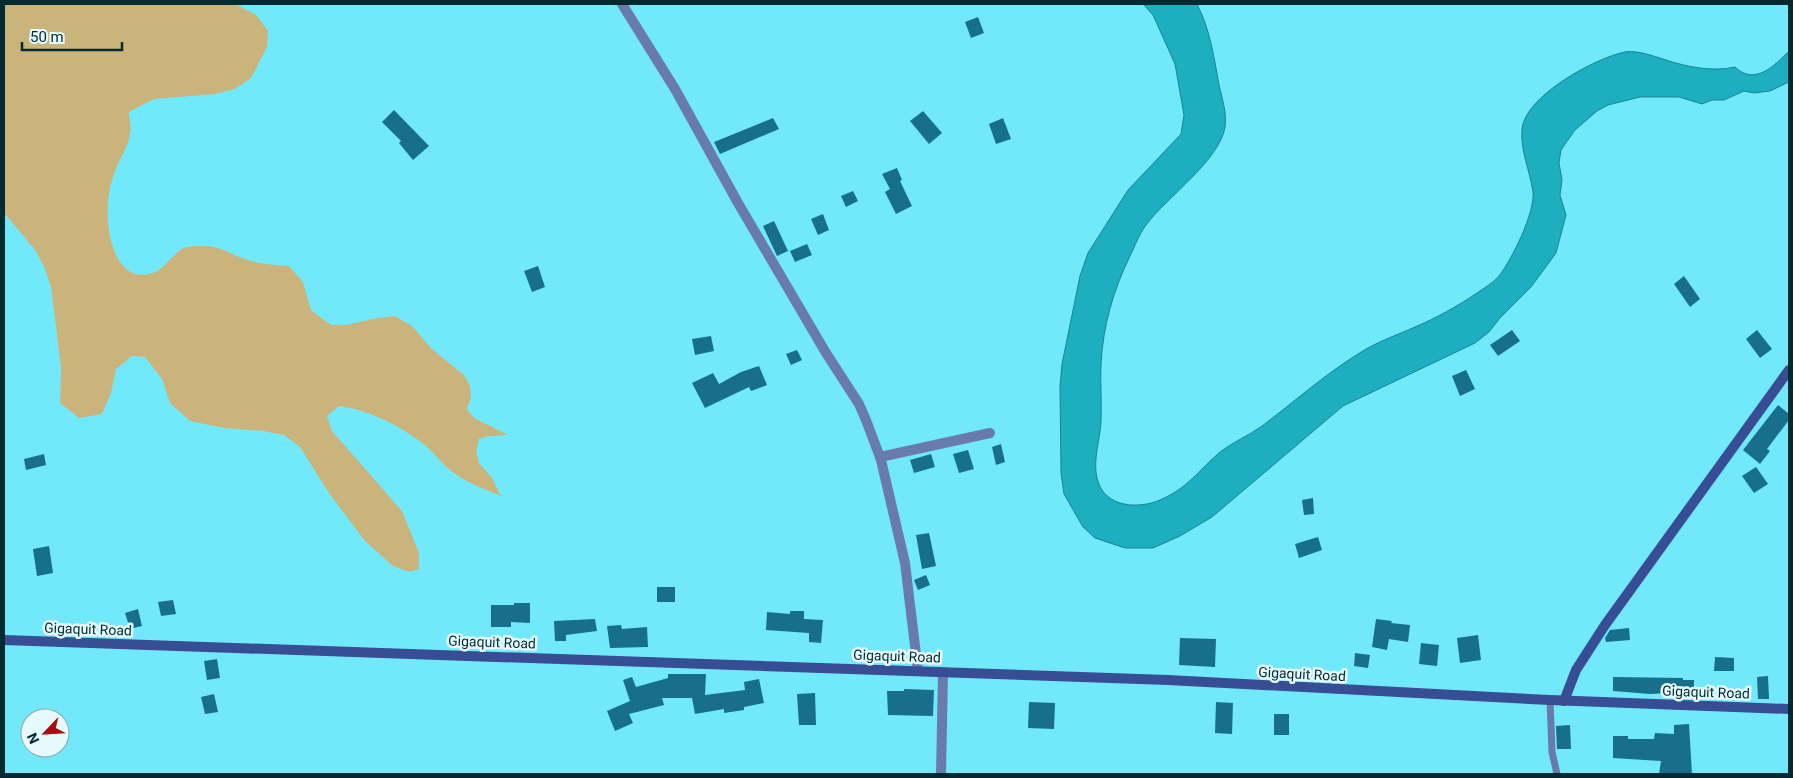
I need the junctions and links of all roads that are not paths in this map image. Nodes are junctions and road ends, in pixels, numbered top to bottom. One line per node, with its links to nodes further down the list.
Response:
1 (622, 4): 4 (street)
2 (1789, 370): 9 (main road)
3 (990, 433): 4 (street)
4 (880, 457): 6 (street)
5 (4, 640): 6 (main road, Gigaquit Road)
6 (918, 671): 7 (main road, Gigaquit Road)
7 (943, 672): 8 (main road, Gigaquit Road); 11 (street)
8 (1550, 700): 9 (main road, Gigaquit Road); 12 (lane)
9 (1564, 701): 10 (main road, Gigaquit Road)
10 (1789, 709)
11 (941, 774)
12 (1557, 774)

